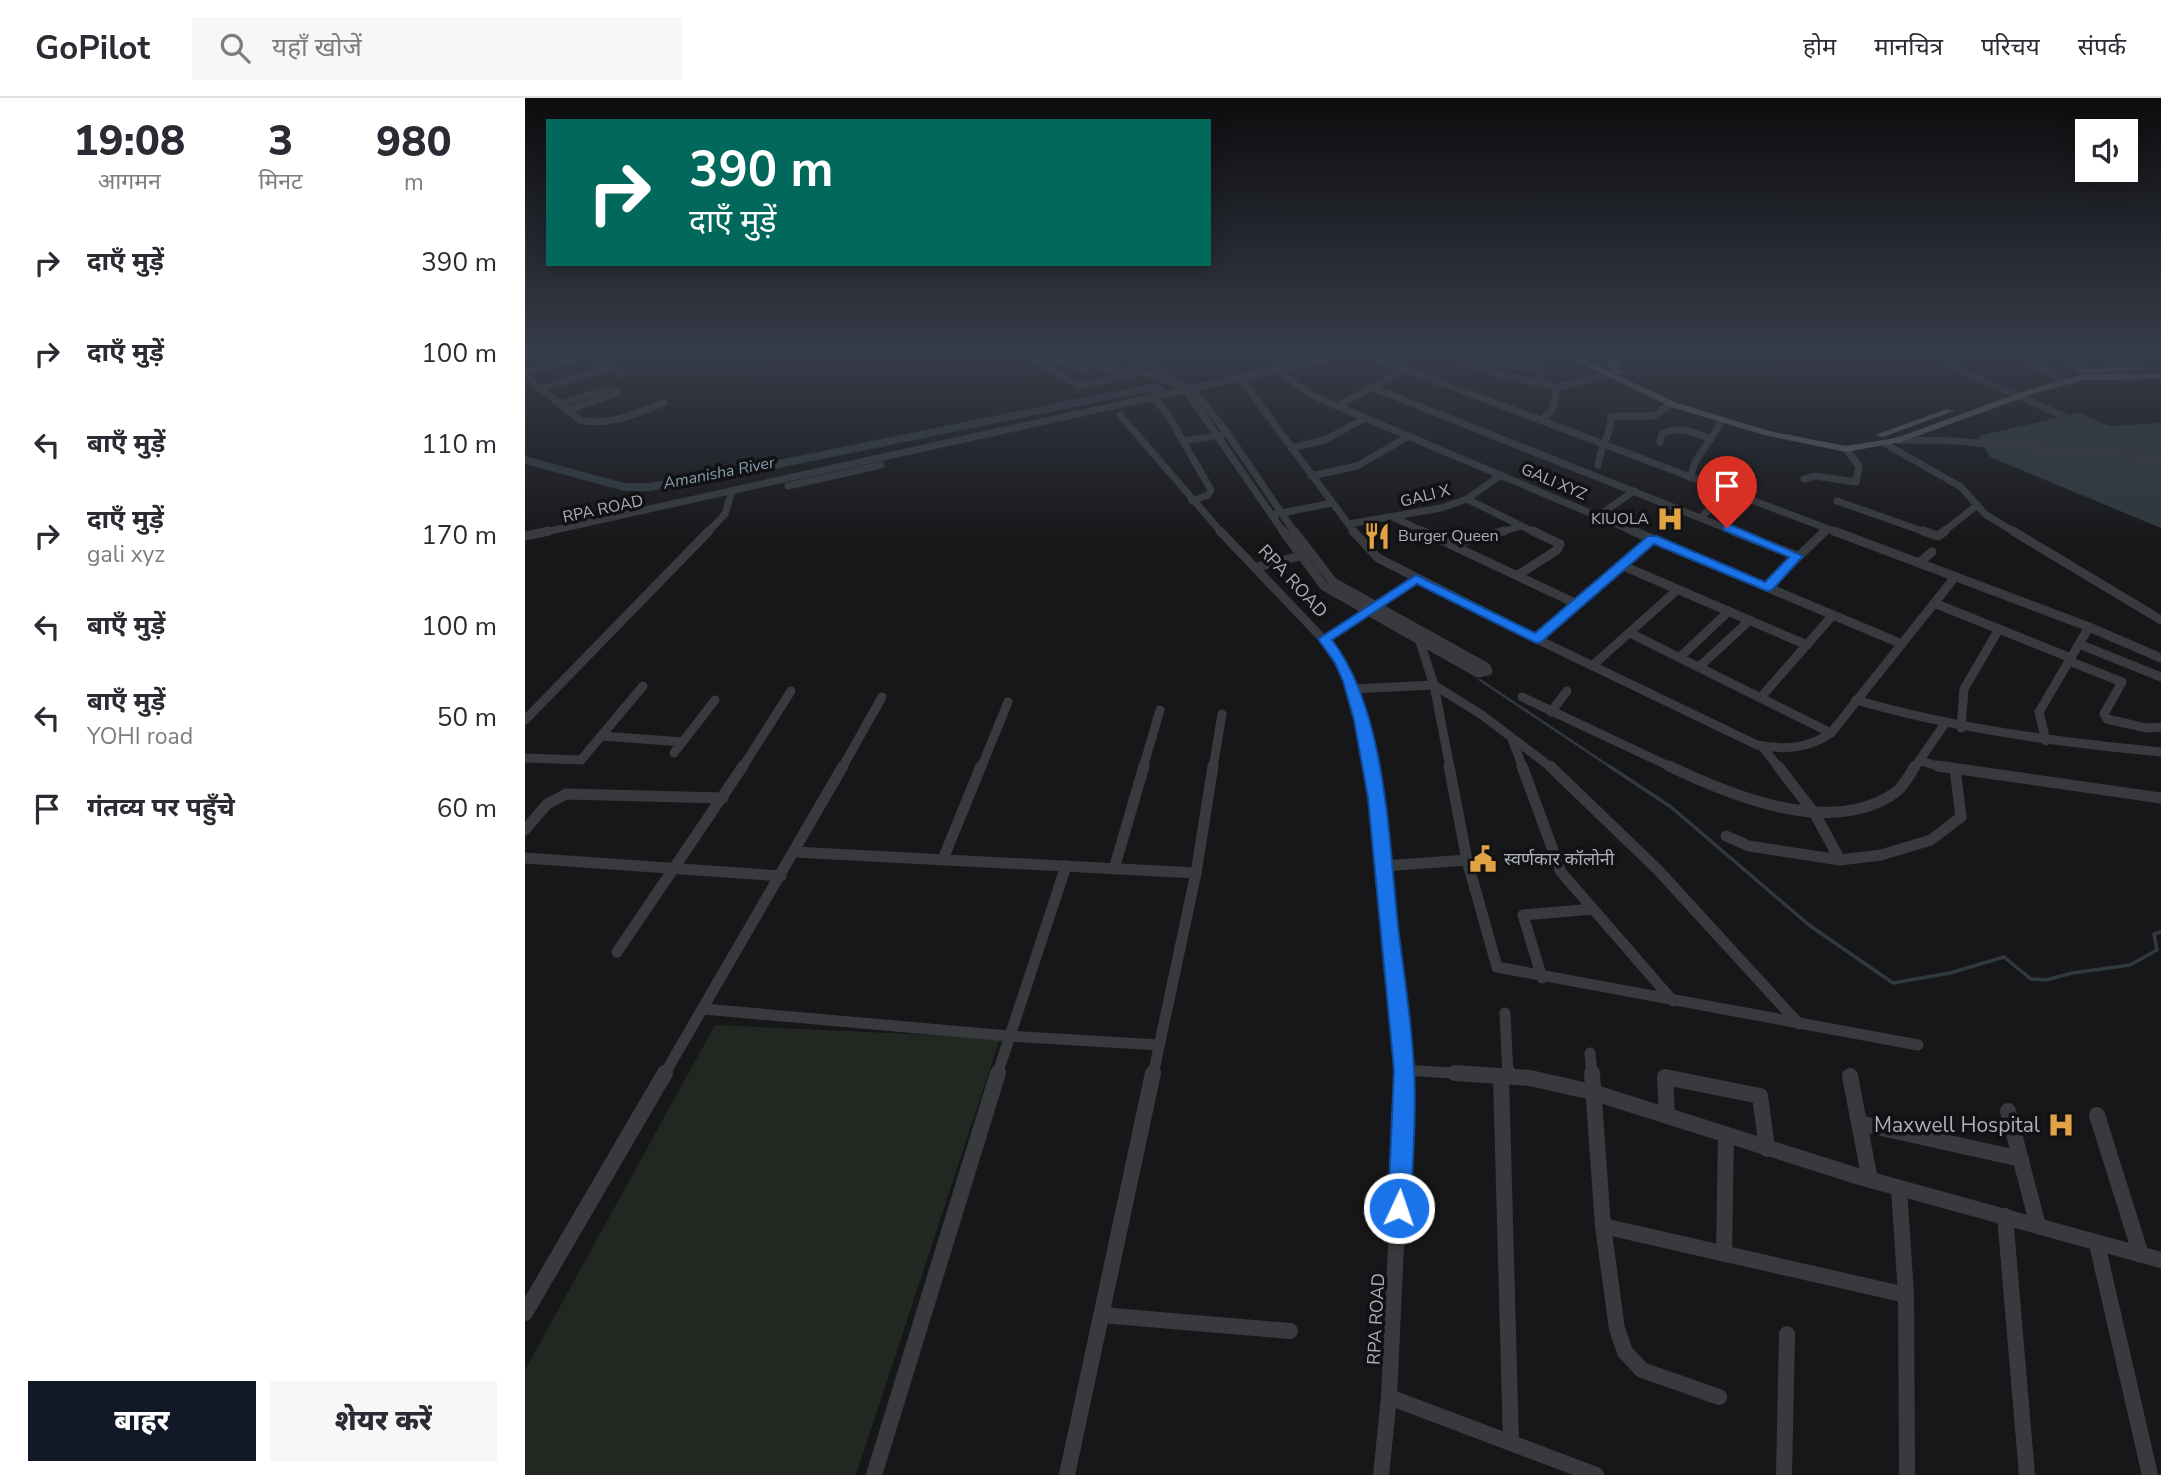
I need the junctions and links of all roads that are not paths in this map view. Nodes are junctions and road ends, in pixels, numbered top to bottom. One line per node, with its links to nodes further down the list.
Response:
1 (574, 415): 2 (street)
2 (624, 415)
3 (1089, 415): 40 (street, RPA ROAD)
4 (1120, 415): 42 (street, RPA ROAD)
5 (1166, 415): 26 (street)
6 (1208, 415): 22 (street)
7 (1267, 415): 30 (street)
8 (1359, 415): 19 (street, GALI XYZ)
9 (1442, 415): 38 (street)
10 (1528, 415): 20 (street)
11 (1545, 415): 20 (street)
12 (1613, 415): 29 (street)
13 (1624, 415): 14 (street)
14 (1655, 415)
15 (1704, 415): 21 (main road)
16 (1721, 415): 17 (main road)
17 (1940, 415)
18 (1966, 415): 25 (main road)
19 (1365, 418): 23 (street, GALI XYZ); 30 (street)
20 (1541, 420): 29 (street)
21 (1722, 421): 24 (street); 31 (main road)
22 (1224, 435): 26 (street); 46 (street)
23 (1409, 436): 34 (street); 35 (street, GALI XYZ)
24 (1711, 439): 27 (street); 36 (street)
25 (1898, 440): 28 (main road); 32 (street)
26 (1183, 441): 42 (street)
27 (1660, 442)
28 (1884, 443): 31 (main road); 45 (street)
29 (1601, 444): 33 (street); 36 (street)
30 (1291, 449): 34 (street)
31 (1846, 449): 37 (street)
32 (2161, 459)
33 (1598, 465)
34 (1311, 475): 44 (street)
35 (1501, 475): 41 (street, GALI X); 47 (street, GALI XYZ)
36 (1691, 478): 39 (street)
37 (1804, 479)
38 (1634, 491): 47 (street); 48 (street)
39 (1728, 493): 48 (street); 52 (street)
40 (732, 494): 53 (street); 55 (street, RPA ROAD); 108 (street)
41 (1467, 499): 49 (street, GALI X); 51 (street)
42 (1192, 500): 62 (street, RPA ROAD)
43 (1837, 501): 45 (street)
44 (1332, 503): 46 (street); 50 (street)
45 (1977, 505): 76 (street)
46 (1277, 514): 58 (street); 63 (street)
47 (1598, 516): 54 (street, GALI XYZ)
48 (1701, 517): 59 (street)
49 (1395, 518): 50 (street, GALI X); 56 (street)
50 (1348, 524): 67 (street)
51 (1521, 526): 56 (street); 64 (street)
52 (1827, 529): 59 (street); 60 (street)
53 (525, 536)
54 (1653, 539): 61 (street); 68 (street, GALI XYZ)
55 (525, 542)
56 (1452, 545): 64 (street)
57 (1932, 552): 60 (street)
58 (1300, 556): 62 (street); 66 (street)
59 (1797, 556): 68 (street)
60 (1919, 563): 65 (street)
61 (1621, 565): 69 (street); 70 (street)
62 (1257, 567): 81 (street, RPA ROAD)
63 (1327, 575): 66 (street); 72 (street)
64 (1518, 576): 70 (street)
65 (1955, 577): 71 (street); 77 (street)
66 (1317, 578): 72 (street)
67 (1416, 579): 72 (street); 82 (street)
68 (1767, 587): 74 (street, GALI XYZ)
69 (1677, 590): 73 (street); 79 (street)
70 (1575, 603): 82 (street)
71 (1934, 603): 78 (street); 83 (street)
72 (1372, 609): 80 (street); 81 (street)
73 (1729, 611): 75 (street); 86 (street)
74 (1833, 615): 83 (street, GALI XYZ); 84 (street)
75 (1750, 620): 84 (street); 91 (street)
76 (2161, 621)
77 (2089, 627): 85 (street); 87 (street)
78 (1999, 629): 88 (street); 111 (street)
79 (1630, 633): 86 (street); 90 (street)
80 (1418, 634): 80 (street); 94 (street)
81 (1324, 639): 96 (street, RPA ROAD)
82 (1536, 639): 90 (street)
83 (1902, 643): 103 (street)
84 (1807, 645): 101 (street)
85 (2079, 645): 88 (street); 89 (street)
86 (1680, 657): 91 (street)
87 (2161, 658)
88 (2070, 660): 93 (street); 115 (street)
89 (2134, 665): 92 (street); 93 (street)
90 (1592, 666): 117 (street)
91 (1699, 667): 101 (street)
92 (2161, 677)
93 (2122, 682): 110 (street)
94 (1434, 685): 96 (street); 114 (street); 131 (street)
95 (643, 686): 113 (street)
96 (1352, 689): 134 (street, RPA ROAD)
97 (791, 691): 123 (street)
98 (1567, 691): 106 (street)
99 (882, 697): 128 (street)
100 (1523, 697): 106 (street)
101 (1761, 697): 112 (street)
102 (715, 700): 116 (street)
103 (1856, 700): 109 (street); 112 (street)
104 (1008, 702): 130 (street)
105 (1160, 710): 135 (street)
106 (1551, 712): 125 (street)
107 (1222, 714): 137 (street)
108 (525, 720)
109 (1944, 725): 111 (street); 121 (street)
110 (2161, 727)
111 (1961, 728): 115 (street)
112 (1831, 733): 117 (street)
113 (602, 736): 116 (street); 120 (street)
114 (1512, 739): 139 (street); 145 (street)
115 (2046, 741): 118 (street)
116 (683, 742): 119 (street)
117 (1762, 746): 125 (street)
118 (2161, 752)
119 (674, 753)
120 (525, 758)
121 (1921, 761): 122 (street); 125 (street)
122 (1955, 769): 124 (street); 132 (street)
123 (723, 798): 126 (street); 136 (street)
124 (2161, 798)
125 (1815, 814): 132 (street)
126 (525, 830)
127 (1726, 836): 132 (street)
128 (794, 852): 130 (street); 138 (street)
129 (525, 858): 136 (street)
130 (943, 859): 133 (street)
131 (1467, 860): 134 (street); 141 (street)
132 (1840, 860)
133 (1066, 866): 135 (street); 146 (street)
134 (1383, 866): 150 (street, RPA ROAD)
135 (1114, 869): 137 (street)
136 (673, 870): 138 (street); 140 (street)
137 (1196, 873): 147 (street)
138 (781, 876): 143 (street)
139 (1593, 909): 141 (street); 142 (street)
140 (617, 952)
141 (1542, 978): 142 (street)
142 (1673, 1001): 145 (street)
143 (703, 1009): 146 (street); 171 (street)
144 (1505, 1013): 151 (street)
145 (1799, 1024): 148 (street)
146 (1009, 1036): 147 (street); 178 (street)
147 (1159, 1045): 172 (street)
148 (1918, 1045)
149 (1590, 1053): 153 (street)
150 (1404, 1070): 151 (street); 175 (street, RPA ROAD)
151 (1505, 1076): 153 (street); 177 (street)
152 (1850, 1076): 157 (street)
153 (1592, 1091): 156 (street); 164 (street)
154 (2008, 1111): 160 (street)
155 (2097, 1115): 168 (street)
156 (1667, 1116): 158 (street); 159 (street)
157 (1859, 1122): 160 (street); 161 (street)
158 (1725, 1135): 159 (street); 167 (street)
159 (1767, 1149): 161 (street)
160 (2021, 1159): 165 (street)
161 (1870, 1180): 162 (street)
162 (1899, 1188): 163 (street); 170 (street)
163 (2005, 1216): 165 (street); 184 (street)
164 (1603, 1226): 167 (street); 176 (street)
165 (2038, 1226): 166 (street)
166 (2097, 1244): 168 (street); 185 (street)
167 (1724, 1254): 170 (street)
168 (2141, 1255): 169 (street)
169 (2161, 1260)
170 (1906, 1295): 183 (street)
171 (525, 1312)
172 (1101, 1315): 173 (street); 179 (street)
173 (1290, 1331)
174 (1787, 1334): 182 (street)
175 (1389, 1397): 177 (street); 180 (street, RPA ROAD)
176 (1719, 1397)
177 (1511, 1443): 181 (street)
178 (874, 1475)
179 (1067, 1475)
180 (1381, 1475)
181 (1596, 1475)
182 (1784, 1475)
183 (1907, 1475)
184 (2027, 1475)
185 (2150, 1475)

